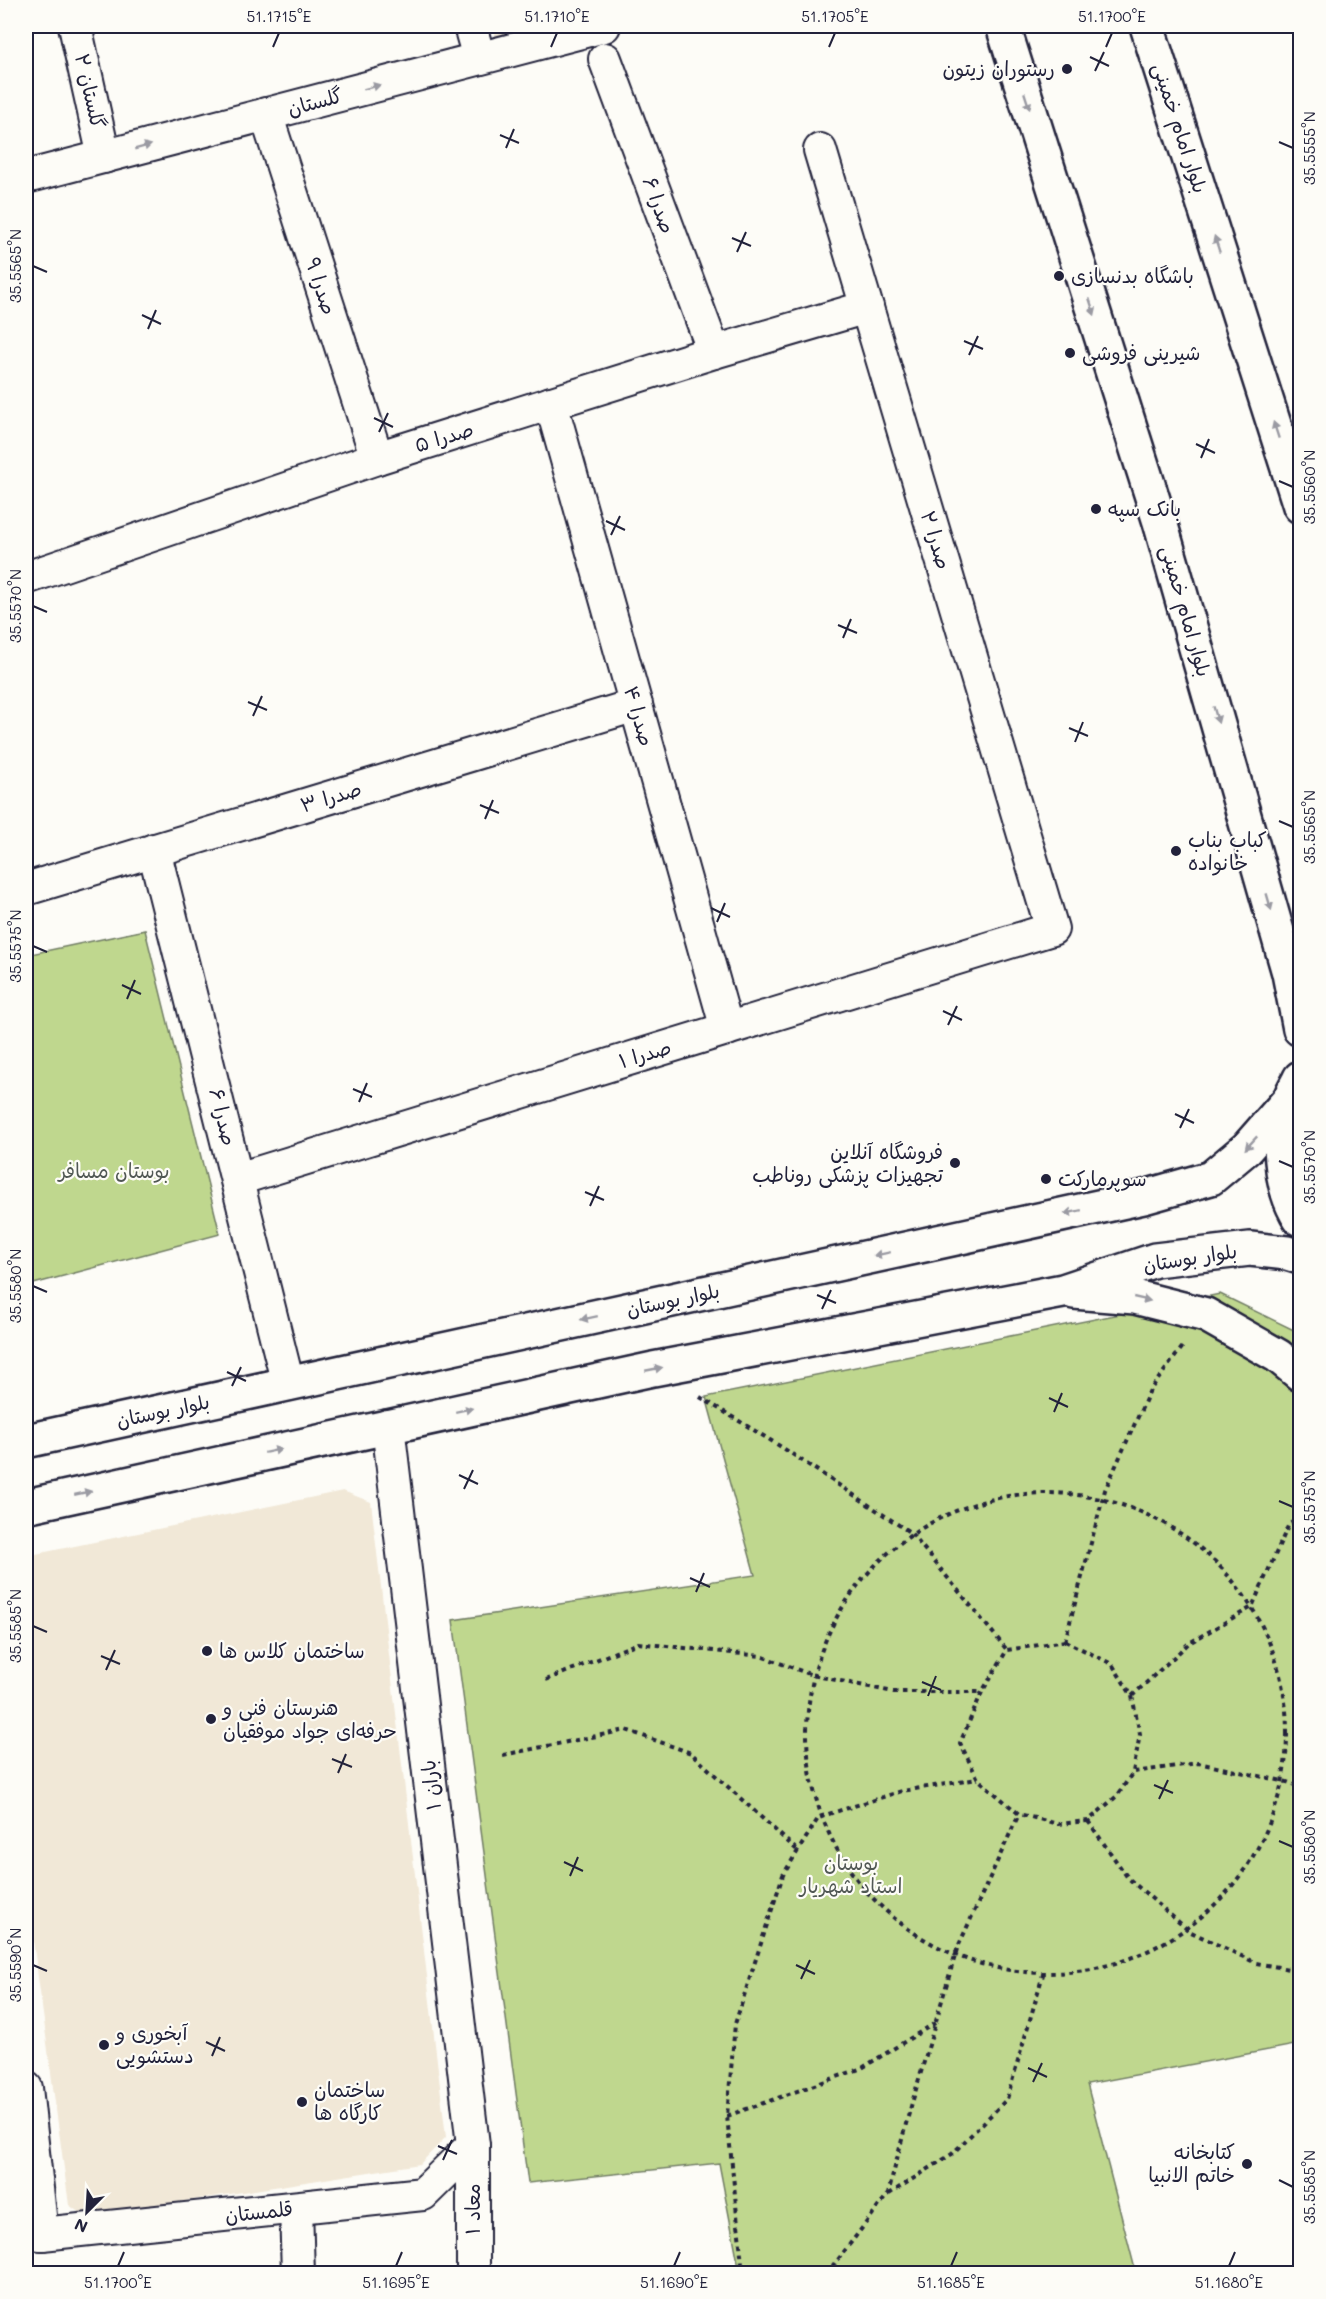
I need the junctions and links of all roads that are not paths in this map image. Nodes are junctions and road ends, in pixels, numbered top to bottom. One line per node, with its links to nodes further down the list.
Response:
1 (75, 26): 10 (street, گلستان ۲)
2 (470, 26): 6 (street)
3 (604, 26): 6 (street, گلستان)
4 (1003, 26): 23 (main road, بلوار امام خمینی, one-way to 23)
5 (1147, 26): 16 (main road, بلوار امام خمینی, one-way to 5)
6 (479, 58): 8 (street, گلستان, one-way to 6)
7 (605, 59): 13 (street, صدرا ۶)
8 (266, 114): 10 (street, گلستان, one-way to 8); 15 (street, صدرا ۹)
9 (820, 150): 12 (street, صدرا ۲)
10 (104, 157): 11 (street, گلستان)
11 (26, 177)
12 (867, 307): 13 (street, صدرا ۵); 21 (street, صدرا ۲)
13 (714, 352): 14 (street, صدرا ۵)
14 (551, 403): 15 (street, صدرا ۵); 18 (street, صدرا ۴)
15 (377, 458): 17 (street, صدرا ۵)
16 (1300, 506)
17 (26, 578)
18 (636, 705): 19 (street, صدرا ۳); 22 (street, صدرا ۴)
19 (154, 850): 20 (street, صدرا ۳); 25 (street, صدرا ۶)
20 (26, 889)
21 (1052, 929): 22 (street, صدرا ۱)
22 (727, 1029): 25 (street, صدرا ۱)
23 (1300, 1029)
24 (1295, 1089): 26 (main road); 30 (main road, بلوار بوستان, one-way to 30)
25 (238, 1179): 30 (street, صدرا ۶)
26 (1300, 1219)
27 (1300, 1257): 28 (main road, بلوار بوستان)
28 (1064, 1291): 29 (main road, one-way to 29); 31 (main road, بلوار بوستان, one-way to 28)
29 (1300, 1374)
30 (288, 1384): 32 (main road, بلوار بوستان)
31 (388, 1426): 33 (main road, بلوار بوستان, one-way to 31); 35 (street, باران ۱)
32 (26, 1442)
33 (26, 1506)
34 (26, 2088): 37 (street)
35 (473, 2145): 36 (street, قلمستان); 39 (street, معاد ۱)
36 (296, 2208): 37 (street, قلمستان); 38 (street)
37 (34, 2233)
38 (298, 2274)
39 (473, 2274)

